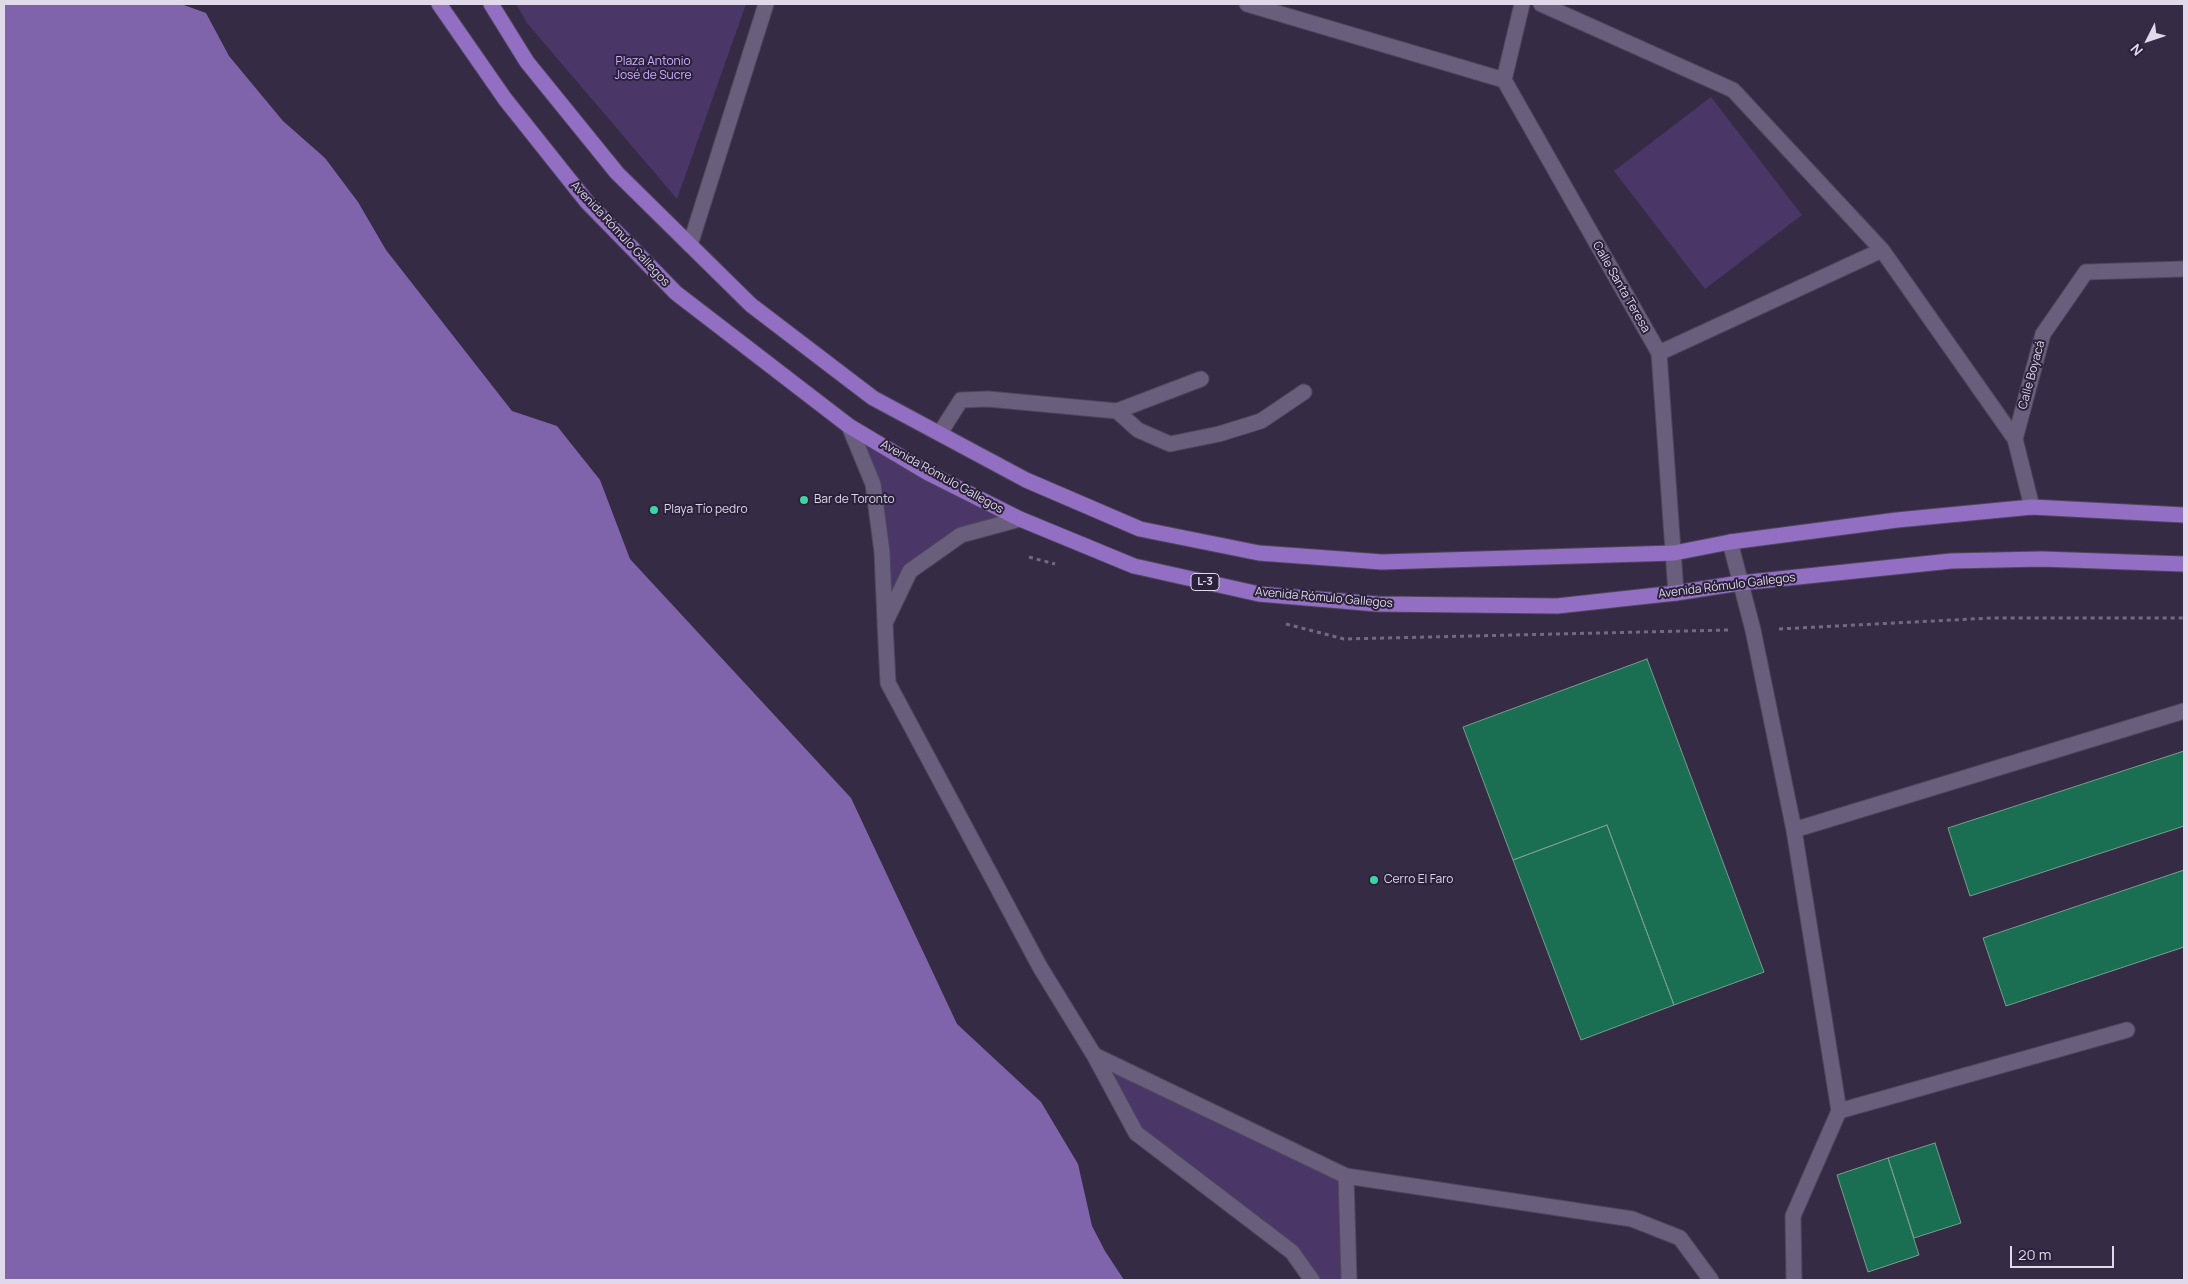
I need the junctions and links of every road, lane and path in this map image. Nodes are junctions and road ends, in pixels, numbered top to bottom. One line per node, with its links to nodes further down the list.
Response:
1 (439, 4): 15 (main road, Avenida Rómulo Gallegos / L-3)
2 (492, 4): 8 (main road)
3 (766, 4): 8 (street)
4 (1248, 4): 7 (street)
5 (1522, 4): 7 (street)
6 (1541, 4): 9 (street)
7 (1504, 80): 11 (street, Calle Santa Teresa)
8 (690, 244): 16 (main road)
9 (1882, 250): 11 (street); 17 (street)
10 (2184, 269): 17 (street, Calle Boyacá)
11 (1659, 354): 22 (street, Calle Santa Teresa)
12 (1201, 379): 14 (street)
13 (1304, 392): 14 (street)
14 (1117, 411): 16 (street)
15 (849, 426): 20 (main road, Avenida Rómulo Gallegos / L-3); 26 (street)
16 (940, 434): 22 (main road)
17 (2015, 439): 18 (street)
18 (2032, 507): 19 (main road); 21 (main road)
19 (2184, 515)
20 (1020, 519): 25 (main road, Avenida Rómulo Gallegos / L-3); 26 (street)
21 (1730, 542): 22 (main road); 24 (street)
22 (1674, 553): 25 (street, Calle Santa Teresa)
23 (2184, 564): 24 (main road, Avenida Rómulo Gallegos / L-3)
24 (1740, 582): 25 (main road, Avenida Rómulo Gallegos / L-3); 28 (street)
25 (1676, 593)
26 (885, 622): 30 (street)
27 (2184, 710): 28 (street)
28 (1794, 830): 31 (street)
29 (2127, 1030): 31 (street)
30 (1094, 1055): 32 (street); 33 (street)
31 (1839, 1111): 36 (street)
32 (1346, 1176): 34 (street); 35 (street)
33 (1312, 1280)
34 (1350, 1280)
35 (1711, 1280)
36 (1794, 1280)

